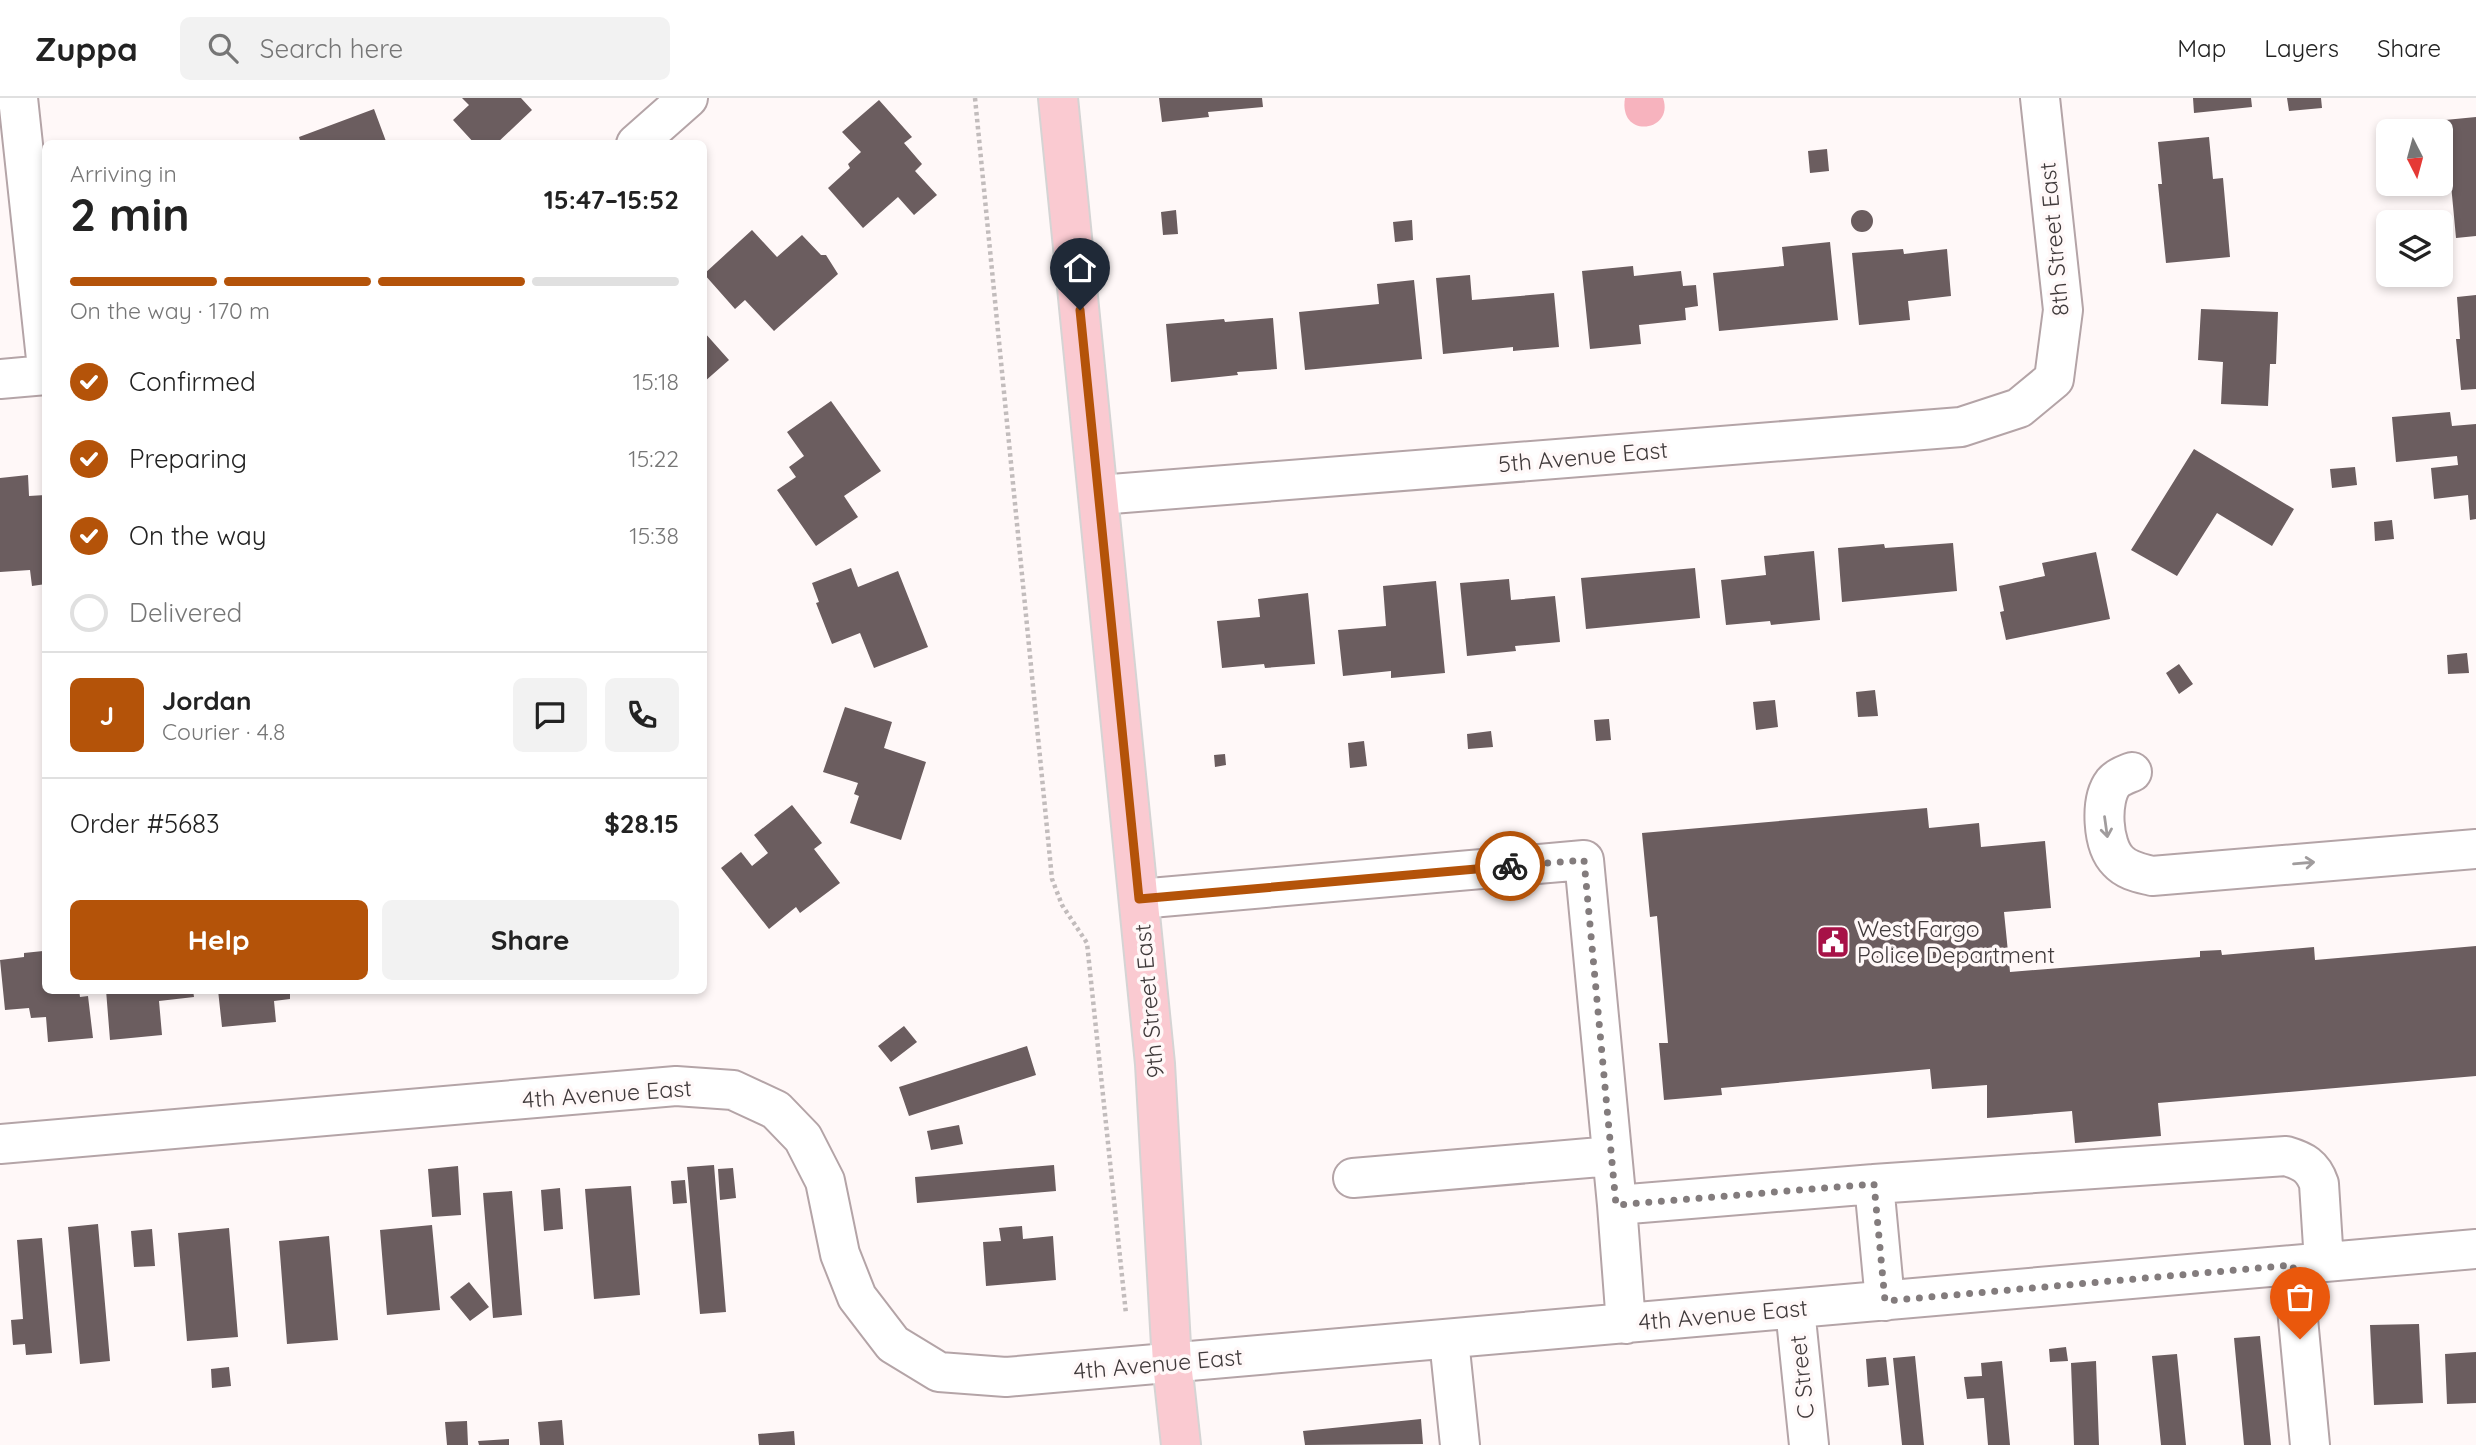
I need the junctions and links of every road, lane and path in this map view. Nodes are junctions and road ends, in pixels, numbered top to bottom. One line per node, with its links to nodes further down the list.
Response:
1 (19, 98): 7 (street)
2 (688, 98): 6 (street)
3 (975, 98): 24 (path)
4 (1058, 98): 11 (main road, 9th Street East)
5 (2040, 98): 10 (street, 8th Street East)
6 (641, 140)
7 (42, 320)
8 (42, 375): 9 (street)
9 (0, 379)
10 (2054, 379): 11 (street, 5th Avenue East)
11 (1099, 495): 14 (main road, 9th Street East)
12 (2132, 772): 13 (street, one-way to 13)
13 (2476, 849)
14 (1139, 899): 16 (street); 27 (main road, 9th Street East)
15 (0, 1144): 27 (street, 4th Avenue East)
16 (1612, 1156): 17 (street); 19 (street)
17 (1353, 1178)
18 (1874, 1184): 19 (street); 21 (street); 22 (street)
19 (1616, 1205): 25 (street)
20 (2476, 1249): 21 (street, 4th Avenue East)
21 (2308, 1264): 22 (street, 4th Avenue East); 31 (street)
22 (1885, 1301): 23 (street, 4th Avenue East)
23 (1795, 1309): 25 (street, 4th Avenue East); 30 (street, C Street)
24 (1126, 1314)
25 (1626, 1324): 26 (street, 4th Avenue East)
26 (1448, 1340): 27 (street, 4th Avenue East); 29 (street)
27 (1172, 1363): 28 (main road, 9th Street East)
28 (1181, 1445)
29 (1460, 1445)
30 (1809, 1445)
31 (2310, 1445)

